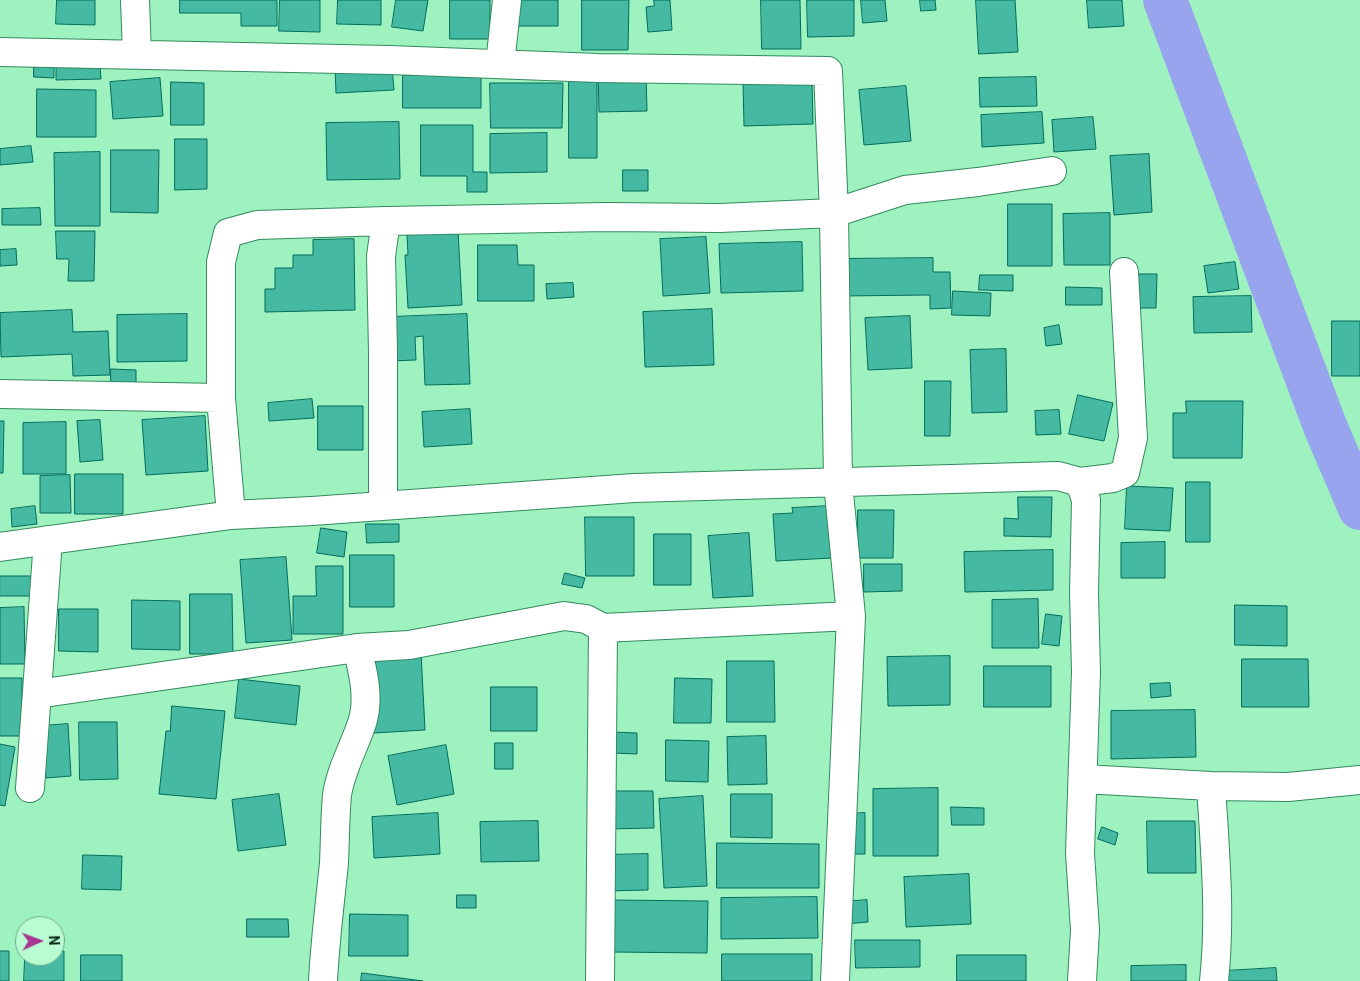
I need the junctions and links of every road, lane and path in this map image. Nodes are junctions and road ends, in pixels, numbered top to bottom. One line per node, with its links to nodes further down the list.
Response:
1 (135, 0): 4 (street)
2 (507, 0): 5 (street)
3 (0, 52): 4 (street)
4 (137, 54): 5 (street)
5 (500, 64): 7 (street)
6 (1052, 171): 7 (street)
7 (834, 213): 8 (street); 13 (street)
8 (386, 221): 11 (street); 14 (street)
9 (1124, 272): 12 (street)
10 (0, 394): 11 (street)
11 (221, 398): 15 (street)
12 (1080, 482): 13 (street); 22 (street)
13 (838, 483): 14 (street); 18 (street)
14 (383, 506): 15 (street)
15 (231, 515): 16 (street)
16 (48, 540): 17 (street); 21 (street)
17 (0, 547)
18 (850, 616): 19 (street); 28 (street)
19 (603, 628): 20 (street); 27 (street)
20 (357, 648): 21 (street); 26 (street)
21 (37, 694): 25 (street)
22 (1083, 779): 24 (street); 29 (street)
23 (1360, 780): 24 (street)
24 (1211, 786): 30 (street)
25 (30, 788)
26 (323, 981)
27 (600, 981)
28 (835, 981)
29 (1082, 981)
30 (1214, 981)

